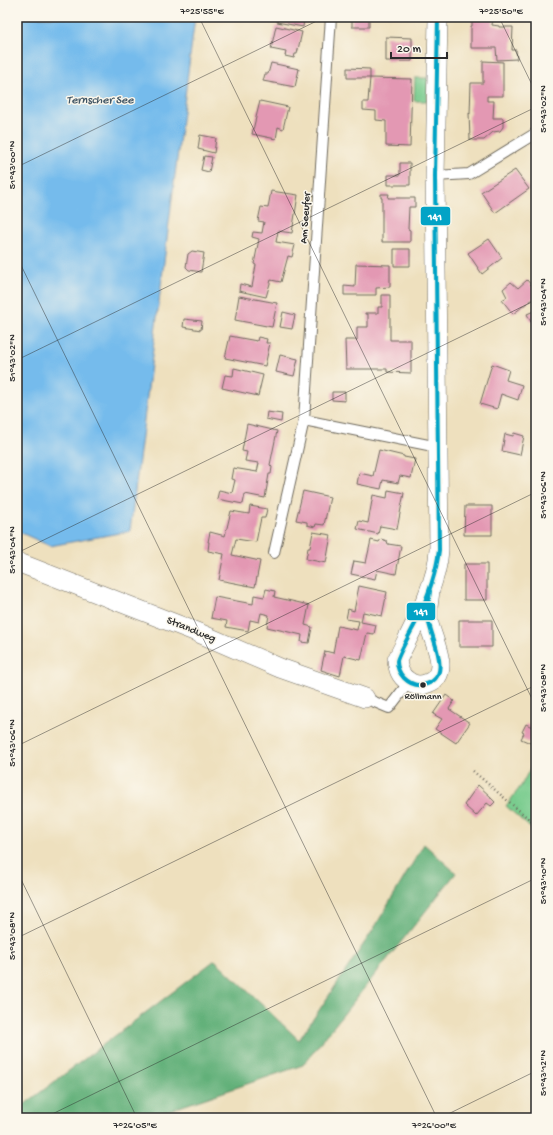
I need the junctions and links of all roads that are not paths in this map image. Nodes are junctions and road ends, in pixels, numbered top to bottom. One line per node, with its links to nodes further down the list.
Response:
1 (331, 17): 5 (lane, Am Seeufer)
2 (438, 17): 4 (street)
3 (536, 132): 4 (lane)
4 (435, 176): 6 (street)
5 (304, 420): 6 (lane); 7 (lane)
6 (438, 447): 9 (street)
7 (274, 553)
8 (17, 562): 11 (street, Strandweg)
9 (430, 591): 10 (street); 10 (street)
10 (409, 682): 11 (lane)
11 (365, 698)

